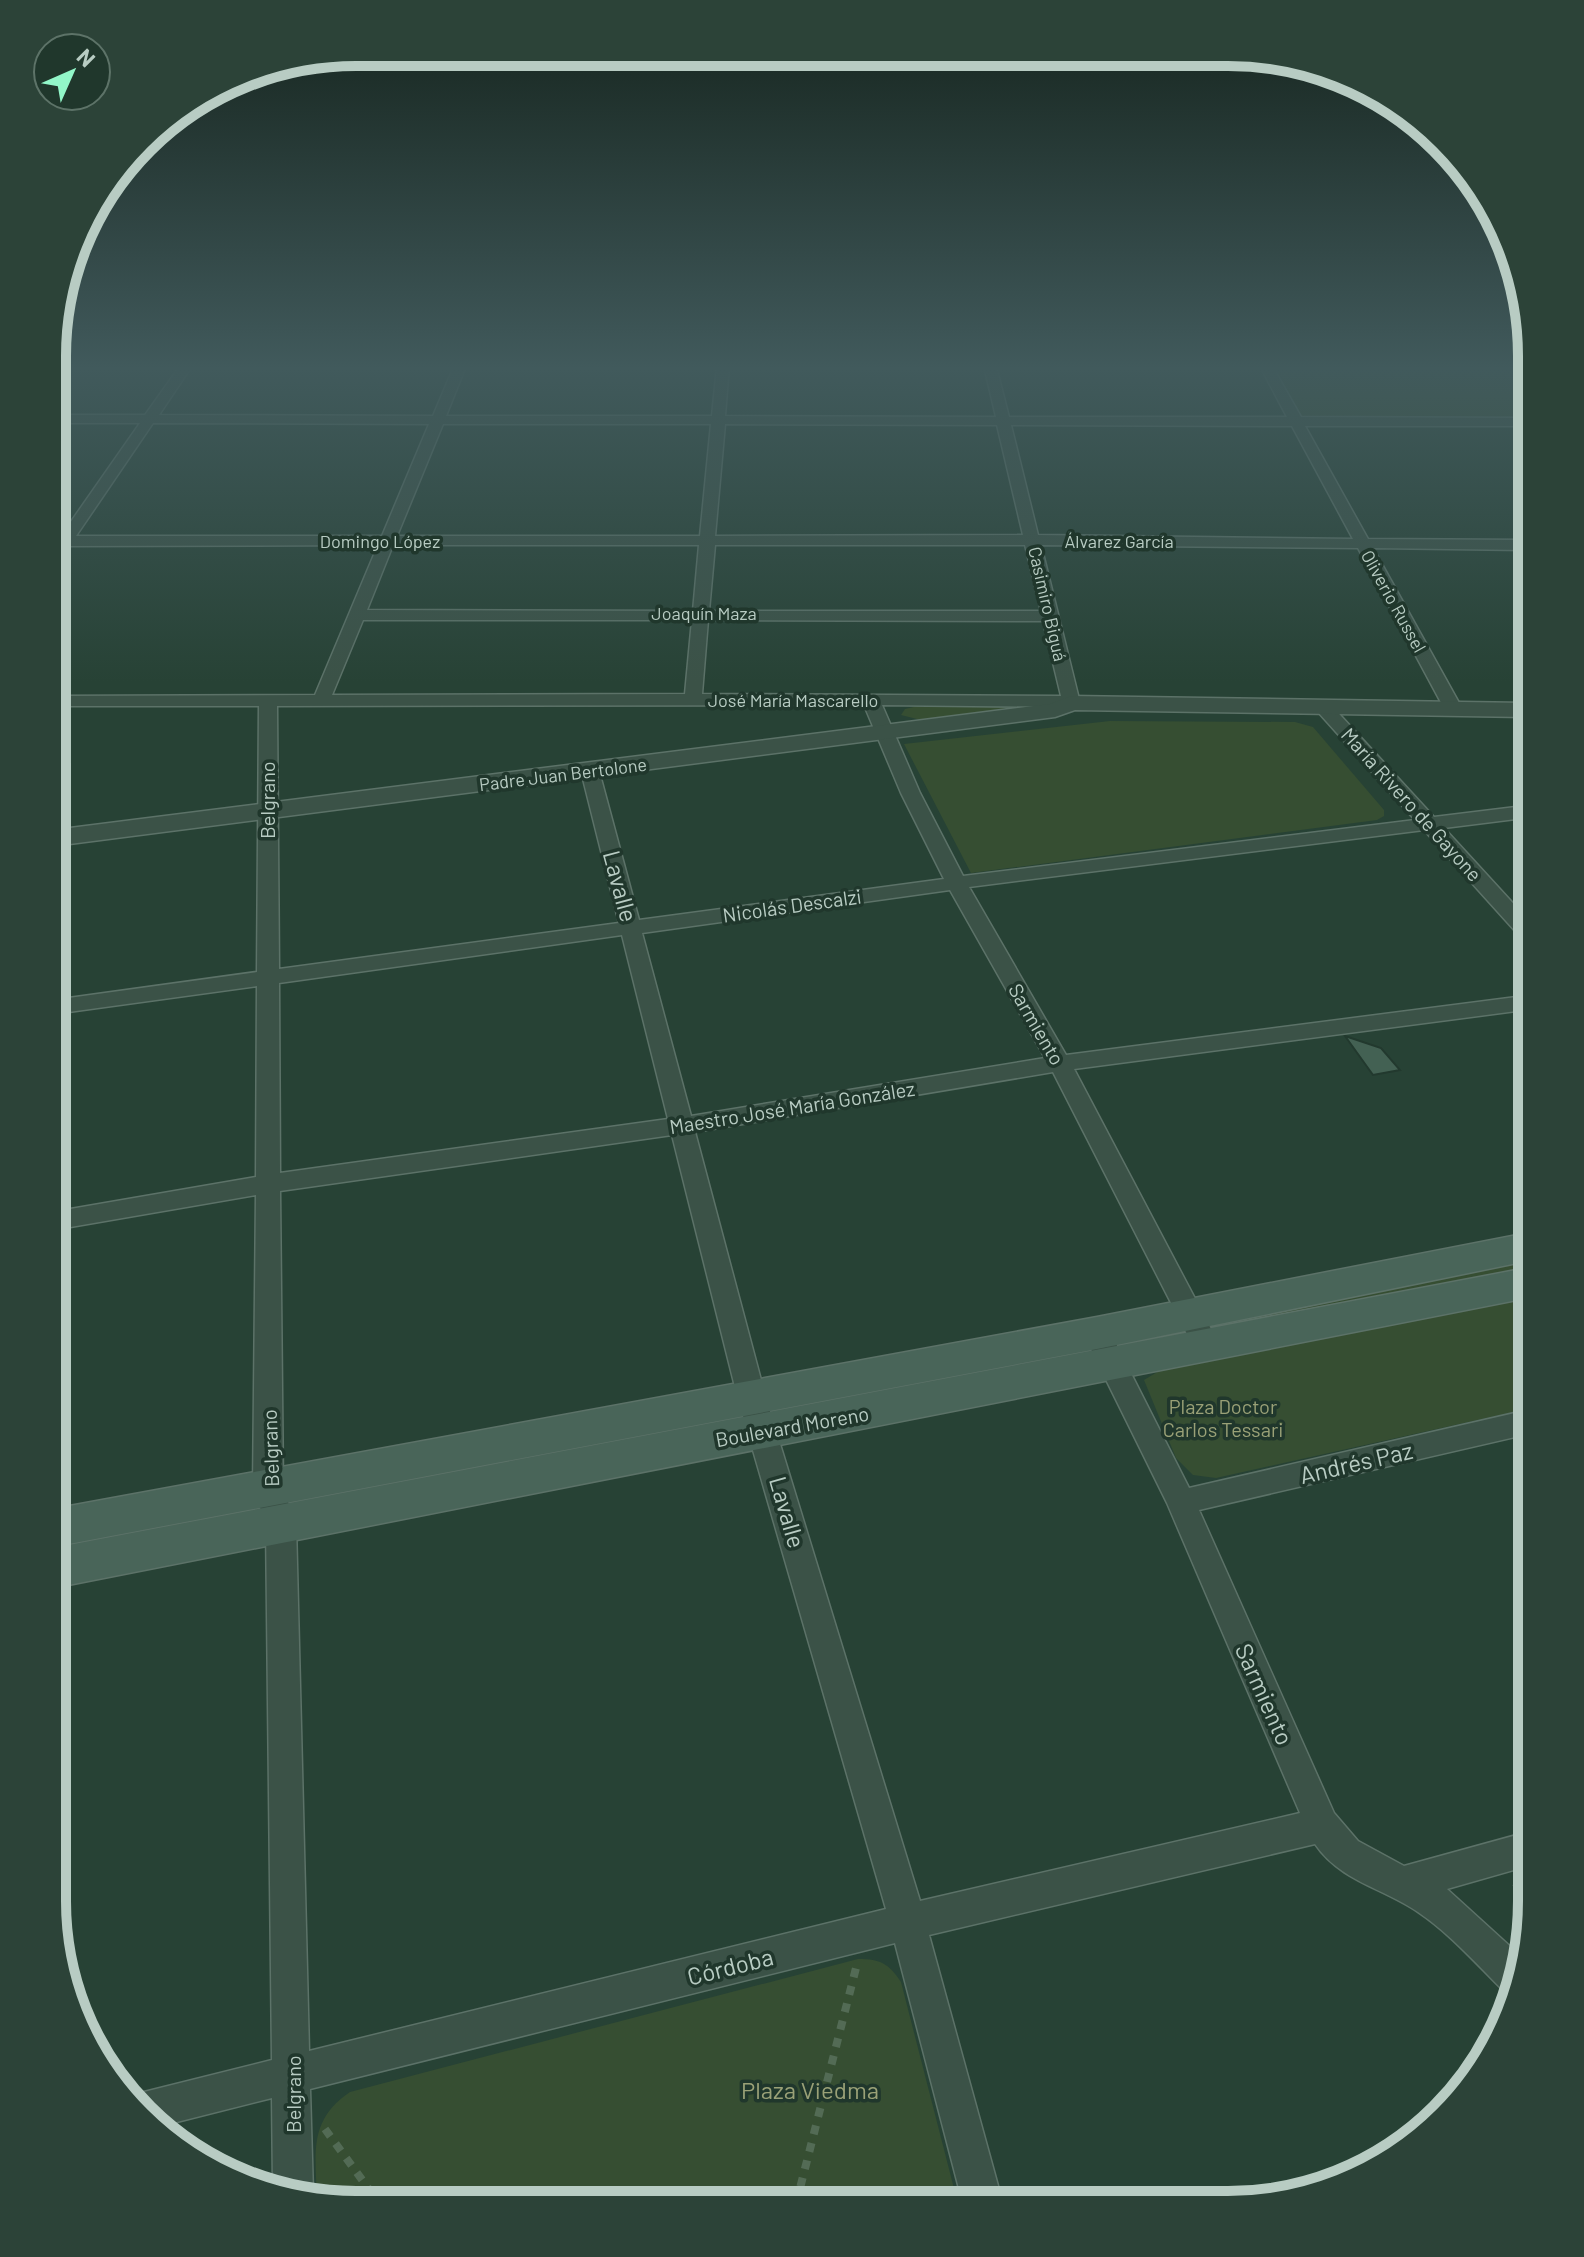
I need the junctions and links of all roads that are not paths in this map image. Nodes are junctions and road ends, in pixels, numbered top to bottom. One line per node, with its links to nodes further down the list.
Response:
1 (113, 471): 6 (street)
2 (416, 471): 9 (street)
3 (714, 471): 10 (street)
4 (1016, 471): 7 (street, Casimiro Biguá)
5 (1324, 471): 11 (street, Oliverio Russel)
6 (66, 533)
7 (1034, 540): 10 (street, Álvarez García); 11 (street, Álvarez García); 15 (street, Casimiro Biguá)
8 (66, 541): 9 (street, Domingo López)
9 (387, 541): 10 (street, Domingo López); 14 (street)
10 (706, 541): 13 (street)
11 (1362, 542): 12 (street, Álvarez García); 23 (street, Oliverio Russel)
12 (1518, 545)
13 (703, 613): 14 (street, Joaquín Maza); 15 (street, Joaquín Maza); 17 (street)
14 (358, 615): 16 (street)
15 (1050, 616): 21 (street, Casimiro Biguá)
16 (322, 699): 17 (street, José María Mascarello); 18 (street, José María Mascarello)
17 (693, 699): 19 (street, José María Mascarello)
18 (268, 700): 20 (street, José María Mascarello); 27 (street, Belgrano)
19 (871, 700): 21 (street, José María Mascarello); 25 (street, Sarmiento)
20 (66, 701)
21 (1071, 703): 22 (street, José María Mascarello); 25 (street, Padre Juan Bertolone)
22 (1324, 708): 23 (street, José María Mascarello); 29 (street, María Rivero de Gayone)
23 (1454, 710): 24 (street, José María Mascarello)
24 (1518, 710)
25 (883, 733): 26 (street, Padre Juan Bertolone); 31 (street, Sarmiento)
26 (590, 771): 27 (street, Padre Juan Bertolone); 33 (street, Lavalle)
27 (267, 811): 30 (street, Padre Juan Bertolone); 34 (street, Belgrano)
28 (1518, 813): 29 (street, Nicolás Descalzi)
29 (1434, 826): 31 (street, Nicolás Descalzi); 32 (street, María Rivero de Gayone)
30 (66, 836)
31 (956, 883): 33 (street, Nicolás Descalzi); 37 (street, Sarmiento)
32 (1518, 921)
33 (632, 927): 34 (street, Nicolás Descalzi); 38 (street, Lavalle)
34 (268, 978): 36 (street, Nicolás Descalzi); 39 (street, Belgrano)
35 (1518, 1004): 37 (street, Maestro José María González)
36 (66, 1005)
37 (1060, 1063): 38 (street, Maestro José María González); 43 (street, Sarmiento)
38 (680, 1126): 39 (street, Maestro José María González); 45 (street, Lavalle)
39 (269, 1184): 40 (street, Maestro José María González); 48 (street, Belgrano)
40 (66, 1219)
41 (1518, 1250): 43 (main road, Boulevard Moreno)
42 (1518, 1284): 43 (main road, Boulevard Moreno)
43 (1199, 1330): 44 (main road, Boulevard Moreno)
44 (1105, 1348): 45 (main road, Boulevard Moreno); 47 (street, Sarmiento)
45 (758, 1414): 48 (main road, Boulevard Moreno); 54 (street, Lavalle)
46 (1518, 1424): 47 (street, Andrés Paz)
47 (1181, 1502): 51 (street, Sarmiento)
48 (275, 1506): 49 (main road, Boulevard Moreno); 50 (main road, Boulevard Moreno); 56 (street, Belgrano)
49 (66, 1527)
50 (66, 1564)
51 (1322, 1825): 53 (street, Sarmiento); 54 (street, Córdoba)
52 (1518, 1852): 53 (street)
53 (1405, 1883): 55 (street, Sarmiento)
54 (908, 1922): 56 (street, Córdoba); 59 (street, Lavalle)
55 (1509, 1971)
56 (293, 2080): 57 (street, Córdoba); 58 (street, Belgrano)
57 (154, 2109)
58 (293, 2184)
59 (980, 2191)

